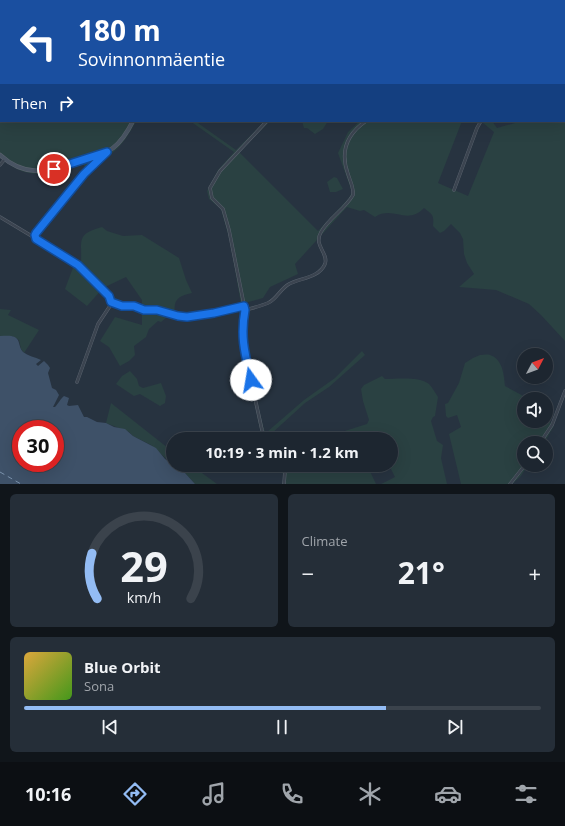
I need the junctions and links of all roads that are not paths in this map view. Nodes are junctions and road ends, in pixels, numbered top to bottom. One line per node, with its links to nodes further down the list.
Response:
1 (132, 122): 5 (street)
2 (266, 122): 13 (street)
3 (364, 122): 13 (street)
4 (480, 122): 9 (street)
5 (107, 152): 7 (street); 11 (street)
6 (0, 155): 7 (street)
7 (4, 159): 8 (street)
8 (0, 165)
9 (454, 190)
10 (0, 217): 11 (street)
11 (35, 238): 12 (street)
12 (111, 302): 13 (street); 14 (street)
13 (244, 308): 16 (street)
14 (78, 382)
15 (565, 391): 17 (street)
16 (263, 432)
17 (545, 436)
18 (285, 472): 20 (street)
19 (519, 472): 21 (street)
20 (284, 484)
21 (510, 484)

